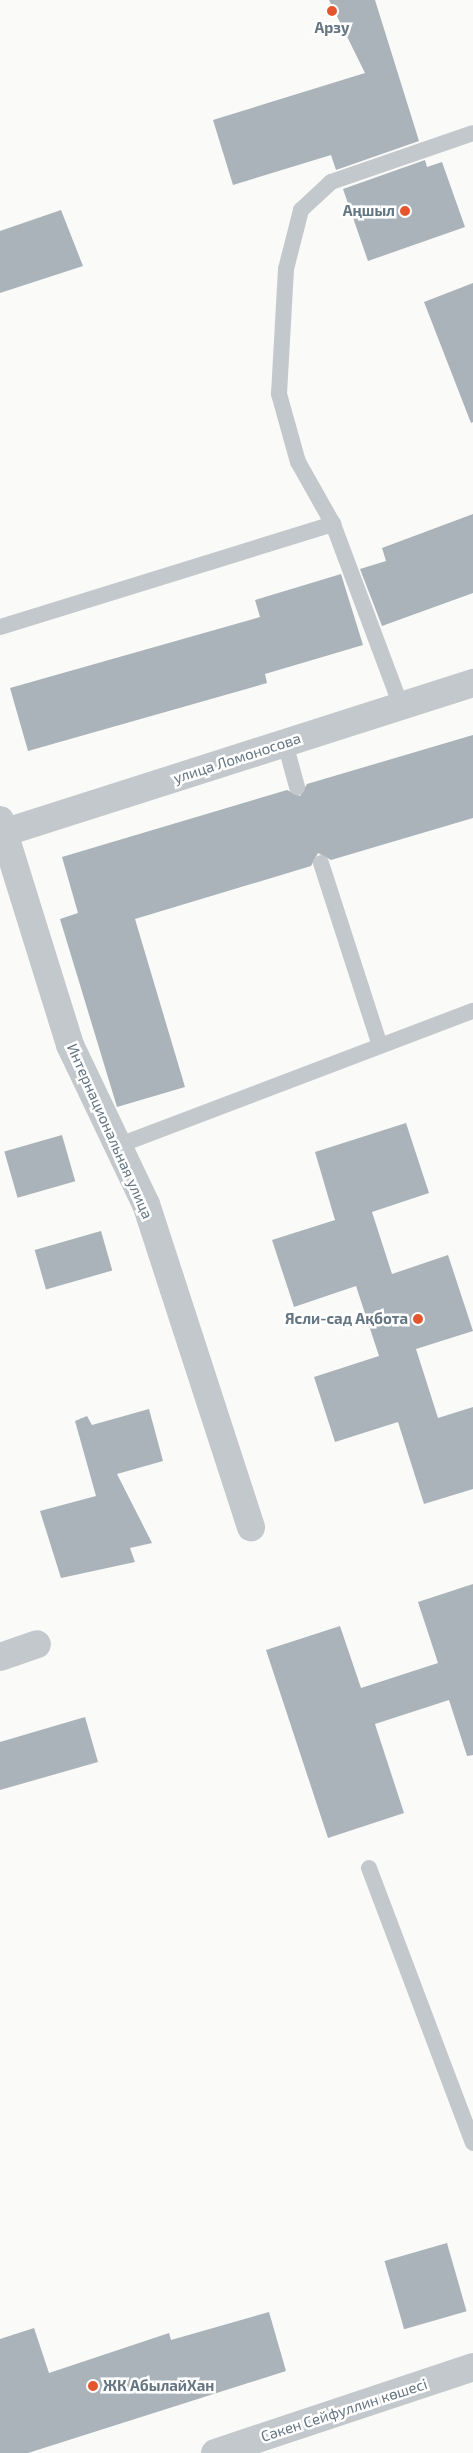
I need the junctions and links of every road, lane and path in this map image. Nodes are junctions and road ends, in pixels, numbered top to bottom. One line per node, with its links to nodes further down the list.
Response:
1 (473, 134): 2 (lane)
2 (333, 524): 3 (lane); 5 (lane)
3 (0, 627)
4 (473, 683): 5 (street, улица Ломоносова)
5 (401, 706): 6 (street, улица Ломоносова)
6 (285, 743): 7 (lane); 8 (street, улица Ломоносова)
7 (297, 787)
8 (2, 829): 12 (street, Интернациональная улица)
9 (321, 863): 11 (lane)
10 (473, 1011): 11 (lane)
11 (380, 1046): 12 (lane)
12 (117, 1146): 13 (street, Интернациональная улица)
13 (251, 1527)
14 (37, 1644): 15 (street)
15 (0, 1658)
16 (369, 1868): 17 (lane)
17 (473, 2143)
18 (473, 2367): 19 (street, Сәкен Сейфуллин көшесі)
19 (215, 2453)

